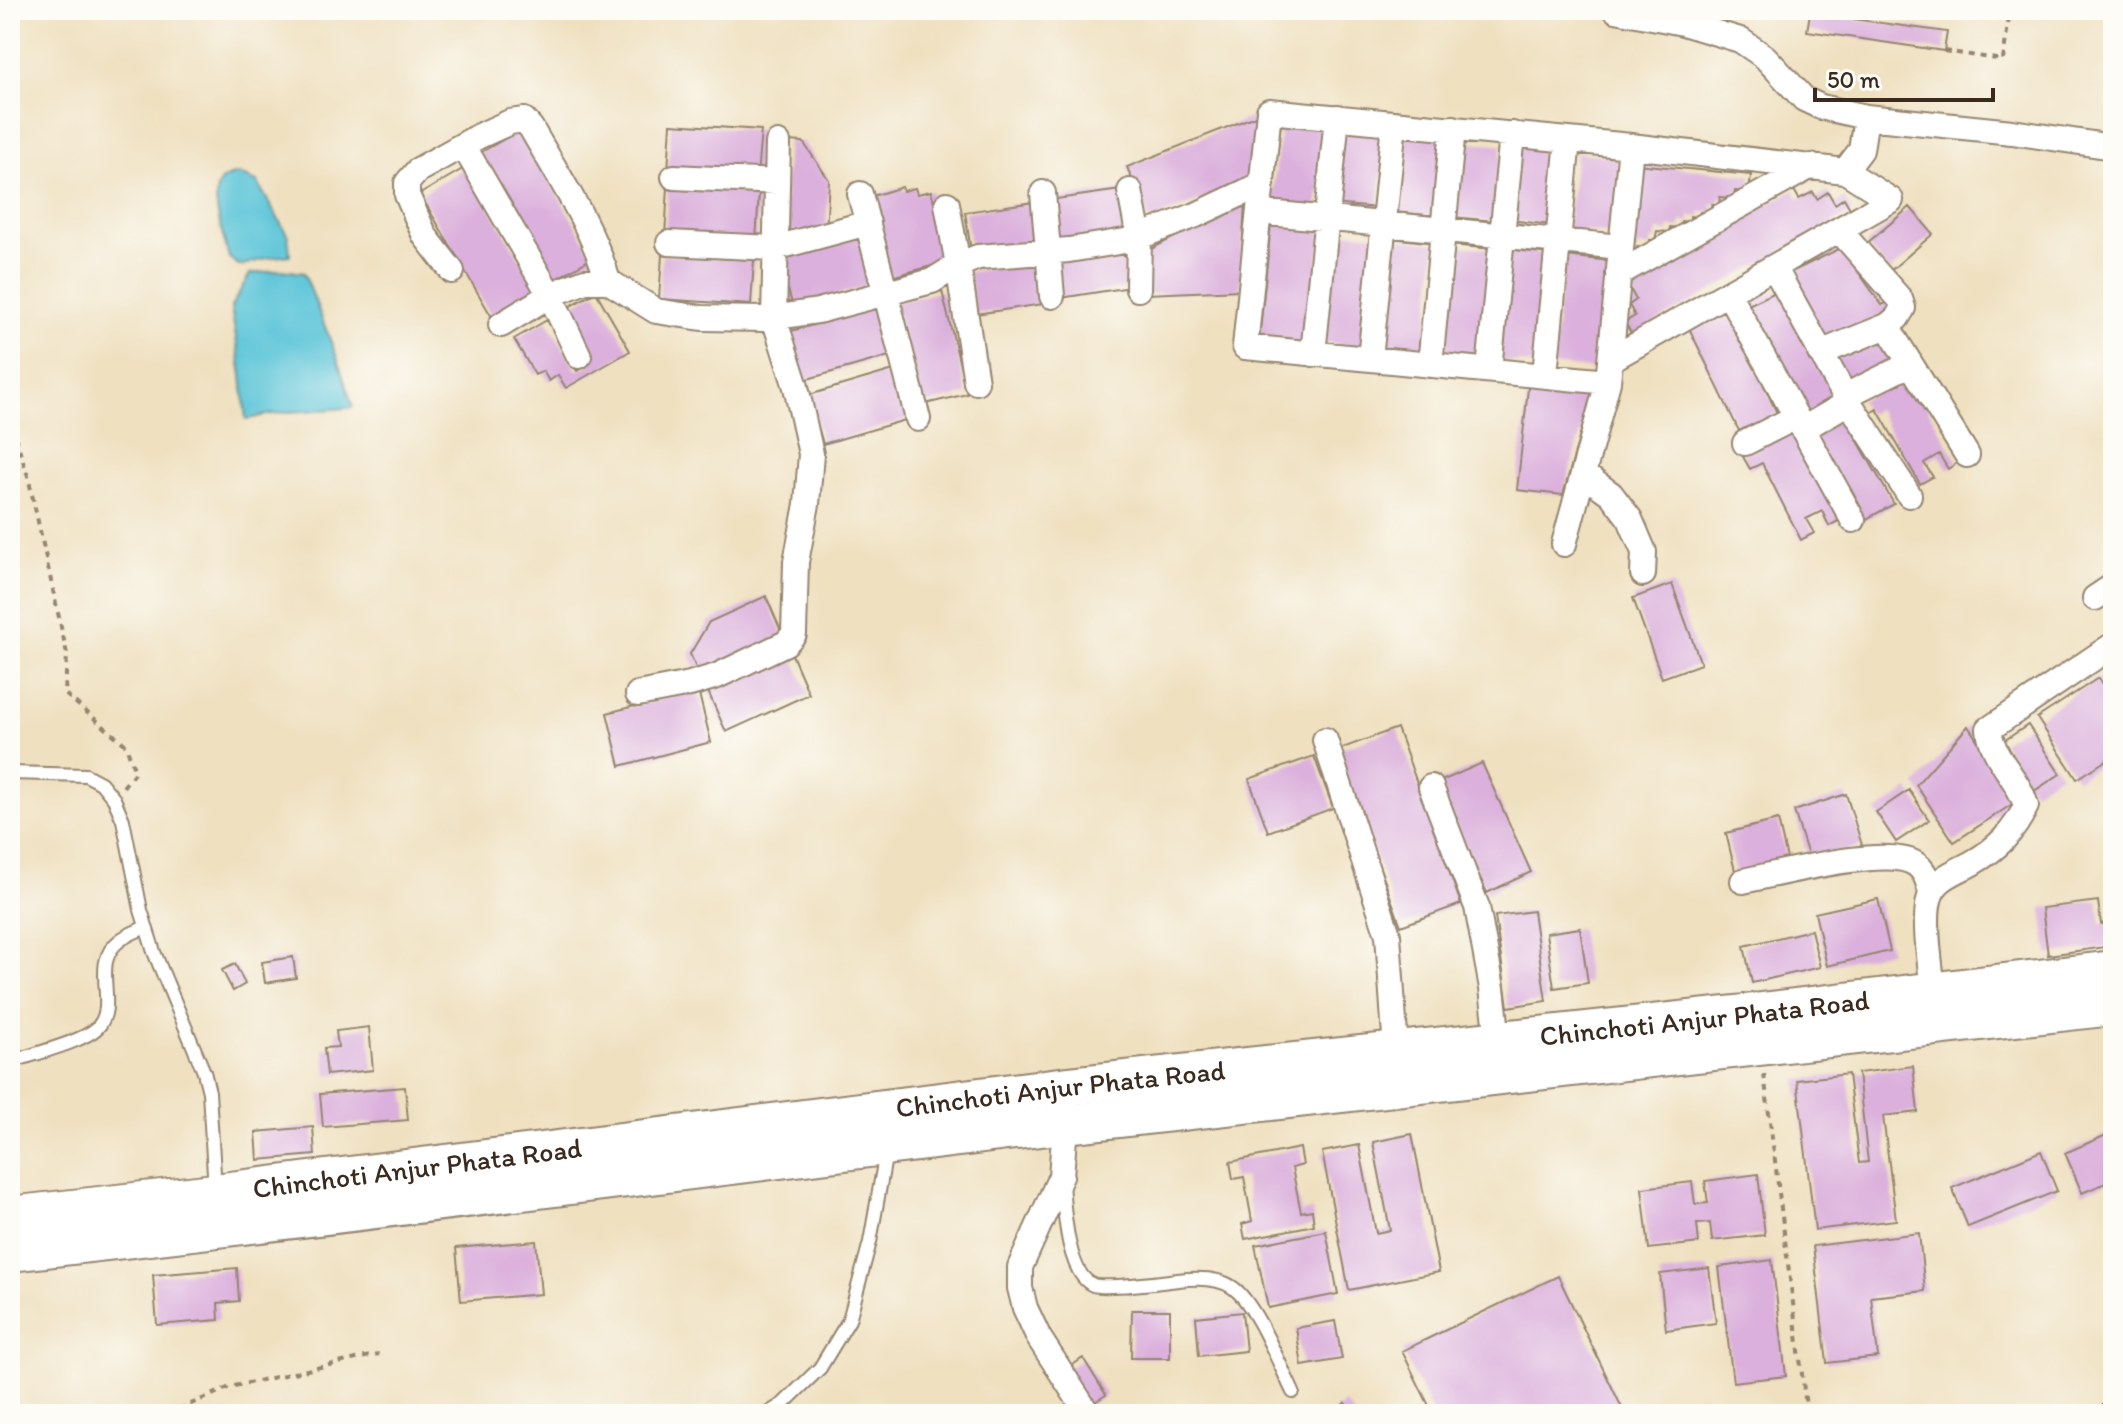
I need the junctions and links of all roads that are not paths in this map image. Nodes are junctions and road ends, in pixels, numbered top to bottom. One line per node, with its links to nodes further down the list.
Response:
1 (1616, 10): 3 (street)
2 (1337, 117): 4 (street); 16 (street); 22 (street)
3 (1866, 117): 11 (street); 13 (street)
4 (1394, 123): 5 (street); 24 (street)
5 (1453, 128): 6 (street); 25 (street)
6 (1512, 134): 7 (street); 27 (street)
7 (1568, 140): 10 (street); 29 (street)
8 (778, 143): 15 (street)
9 (463, 145): 36 (street); 38 (street); 42 (street)
10 (1631, 146): 12 (street); 31 (street)
11 (2113, 147)
12 (1811, 166): 13 (street); 37 (street)
13 (1845, 171): 26 (street)
14 (674, 177): 15 (street)
15 (777, 182): 32 (street)
16 (1262, 184): 21 (street); 28 (street)
17 (1130, 191): 28 (street)
18 (1043, 193): 33 (street)
19 (860, 194): 23 (street)
20 (947, 204): 34 (street)
21 (1259, 212): 22 (street); 48 (street)
22 (1327, 218): 24 (street); 48 (street)
23 (868, 223): 32 (street); 40 (street)
24 (1384, 224): 25 (street); 50 (street)
25 (1443, 229): 27 (street); 52 (street)
26 (1839, 230): 35 (street); 46 (street)
27 (1502, 235): 29 (street); 53 (street)
28 (1139, 238): 33 (street); 39 (street)
29 (1558, 240): 31 (street); 55 (street)
30 (669, 243): 32 (street)
31 (1621, 247): 37 (street)
32 (775, 248): 44 (street)
33 (1049, 252): 34 (street); 43 (street)
34 (958, 265): 40 (street); 56 (street)
35 (1774, 267): 41 (street); 47 (street)
36 (452, 271)
37 (1618, 274): 54 (street)
38 (608, 281): 42 (street); 44 (street)
39 (1138, 289)
40 (887, 293): 44 (street); 58 (street)
41 (1728, 293): 54 (street); 59 (street)
42 (550, 295): 45 (street); 49 (street)
43 (1052, 296)
44 (774, 318): 68 (street)
45 (501, 325)
46 (1887, 326): 47 (street); 51 (street)
47 (1820, 353): 57 (street)
48 (1313, 354): 50 (street)
49 (579, 356)
50 (1370, 359): 52 (street)
51 (1910, 364): 57 (street); 61 (street)
52 (1430, 365): 53 (street)
53 (1489, 370): 55 (street)
54 (1609, 371): 55 (street); 62 (street)
55 (1545, 374)
56 (976, 382)
57 (1847, 399): 59 (street); 63 (street)
58 (918, 419)
59 (1799, 423): 60 (street); 64 (street)
60 (1745, 443)
61 (1967, 455)
62 (1583, 474): 65 (street); 66 (street)
63 (1909, 495)
64 (1853, 520)
65 (1564, 544)
66 (1643, 574)
67 (2113, 645): 73 (street)
68 (638, 694)
69 (1325, 740): 79 (street)
70 (10, 773): 74 (lane)
71 (1431, 787): 78 (street)
72 (1743, 881): 73 (street)
73 (1931, 892): 76 (street)
74 (146, 927): 80 (lane); 85 (lane)
75 (2113, 970): 76 (main road, Chinchoti Anjur Phata Road)
76 (1933, 991): 78 (main road, Chinchoti Anjur Phata Road)
77 (2113, 1006): 82 (main road, Chinchoti Anjur Phata Road)
78 (1498, 1040): 79 (main road, Chinchoti Anjur Phata Road)
79 (1396, 1051): 81 (main road, Chinchoti Anjur Phata Road)
80 (10, 1062)
81 (1068, 1086): 82 (street); 83 (main road, Chinchoti Anjur Phata Road)
82 (1065, 1124): 83 (main road, Chinchoti Anjur Phata Road); 84 (street)
83 (888, 1128): 85 (main road, Chinchoti Anjur Phata Road); 87 (main road, Chinchoti Anjur Phata Road); 89 (lane)
84 (1061, 1176): 88 (lane); 91 (street)
85 (215, 1193): 86 (main road, Chinchoti Anjur Phata Road)
86 (10, 1216)
87 (10, 1252)
88 (1293, 1392)
89 (784, 1409): 90 (lane)
90 (767, 1414)
91 (1088, 1414)

